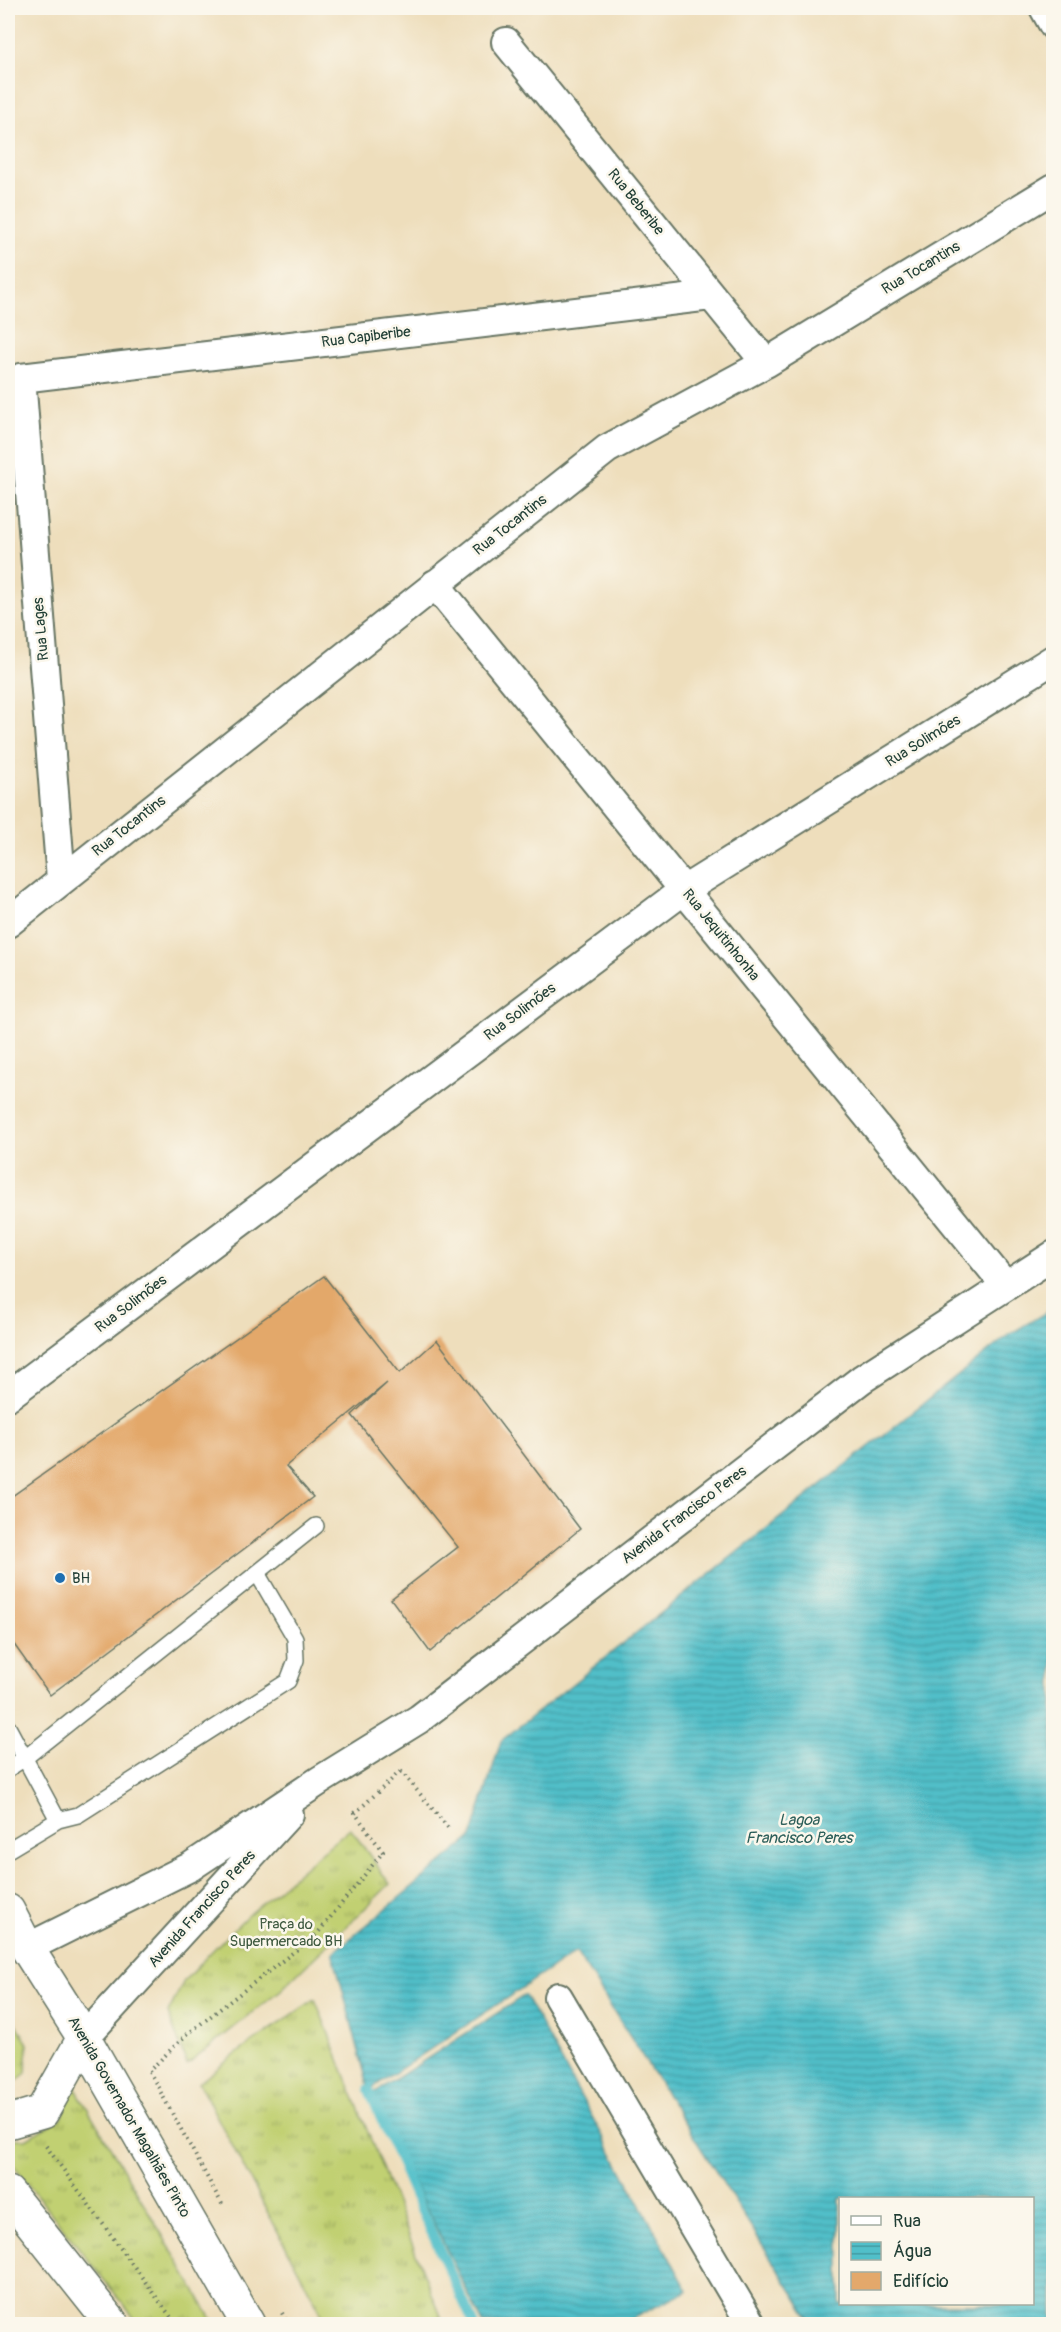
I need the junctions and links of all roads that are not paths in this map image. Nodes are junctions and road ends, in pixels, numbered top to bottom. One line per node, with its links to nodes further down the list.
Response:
1 (1044, 8): 2 (street)
2 (1053, 26)
3 (506, 42): 5 (street, Rua Beberibe)
4 (1053, 188): 6 (street, Rua Tocantins)
5 (711, 296): 6 (street, Rua Beberibe); 7 (street, Rua Capiberibe)
6 (766, 363): 8 (street, Rua Tocantins)
7 (21, 378): 10 (street, Rua Lages)
8 (435, 584): 10 (street, Rua Tocantins); 11 (street, Rua Jequitinhonha)
9 (1053, 659): 11 (street, Rua Solimões)
10 (61, 880): 12 (street, Rua Tocantins)
11 (684, 890): 14 (street, Rua Jequitinhonha); 15 (street, Rua Solimões)
12 (8, 922)
13 (1053, 1255): 14 (street, Avenida Francisco Peres)
14 (1006, 1286): 21 (street, Avenida Francisco Peres)
15 (8, 1396)
16 (316, 1526): 17 (lane)
17 (257, 1573): 19 (lane); 22 (lane)
18 (8, 1727): 19 (lane)
19 (25, 1758): 20 (lane); 22 (lane)
20 (8, 1769)
21 (319, 1781): 25 (street, Avenida Francisco Peres); 27 (street, Avenida Francisco Peres)
22 (58, 1820): 23 (lane)
23 (8, 1850)
24 (8, 1911): 25 (main road, Avenida Governador Magalhães Pinto)
25 (27, 1948): 27 (main road, Avenida Governador Magalhães Pinto)
26 (558, 1997): 32 (street)
27 (84, 2038): 28 (main road); 31 (main road, Avenida Governador Magalhães Pinto)
28 (16, 2120)
29 (8, 2193): 30 (main road)
30 (112, 2325)
31 (248, 2325)
32 (751, 2325)

